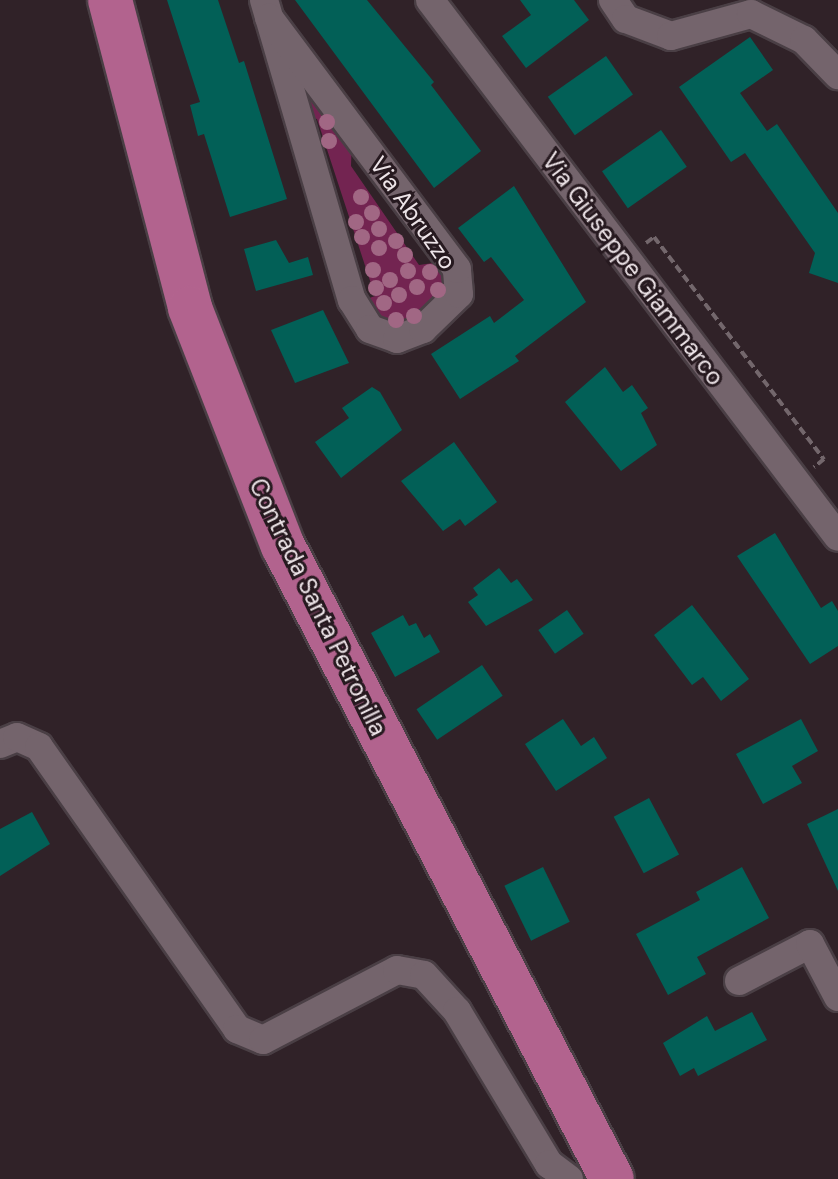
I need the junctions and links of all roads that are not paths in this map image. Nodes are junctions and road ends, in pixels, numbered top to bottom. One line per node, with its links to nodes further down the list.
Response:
1 (110, 0): 10 (main road, Contrada Santa Petronilla)
2 (430, 0): 6 (street, Via Giuseppe Giammarco)
3 (266, 9): 3 (street, Via Abruzzo)
4 (619, 9): 5 (street)
5 (838, 75)
6 (838, 537)
7 (0, 744): 10 (street)
8 (739, 981): 9 (street)
9 (838, 997)
10 (596, 1177)

